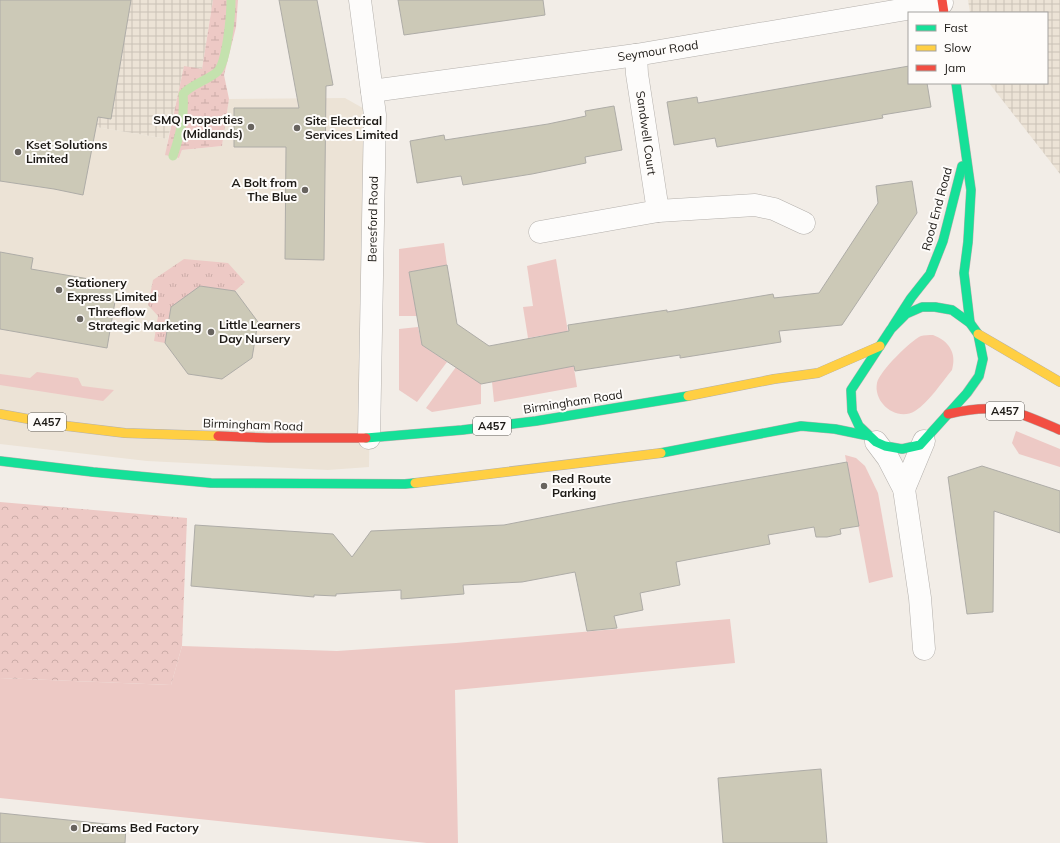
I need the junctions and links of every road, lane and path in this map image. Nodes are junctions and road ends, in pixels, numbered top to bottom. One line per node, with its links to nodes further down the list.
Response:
1 (360, 0): 5 (street, Beresford Road)
2 (943, 5): 3 (street, Seymour Road)
3 (636, 55): 5 (street, Seymour Road); 7 (street, Sandwell Court)
4 (956, 84): 6 (main road, Rood End Road)
5 (372, 91): 18 (street, Beresford Road)
6 (964, 153): 10 (main road, Rood End Road); 11 (main road, Rood End Road)
7 (658, 212): 8 (street); 9 (street)
8 (804, 223)
9 (540, 232)
10 (970, 323): 11 (main road); 12 (main road)
11 (891, 329): 13 (main road)
12 (978, 334): 14 (main road); 16 (main road)
13 (880, 346): 18 (main road, Birmingham Road / A457); 19 (main road)
14 (1060, 382)
15 (0, 414): 18 (main road, Birmingham Road / A457)
16 (948, 414): 17 (main road, A457); 20 (main road)
17 (1060, 430)
18 (369, 438)
19 (873, 439): 20 (main road); 21 (main road); 22 (street)
20 (924, 441): 22 (street)
21 (0, 461)
22 (904, 489): 23 (street)
23 (924, 649)

